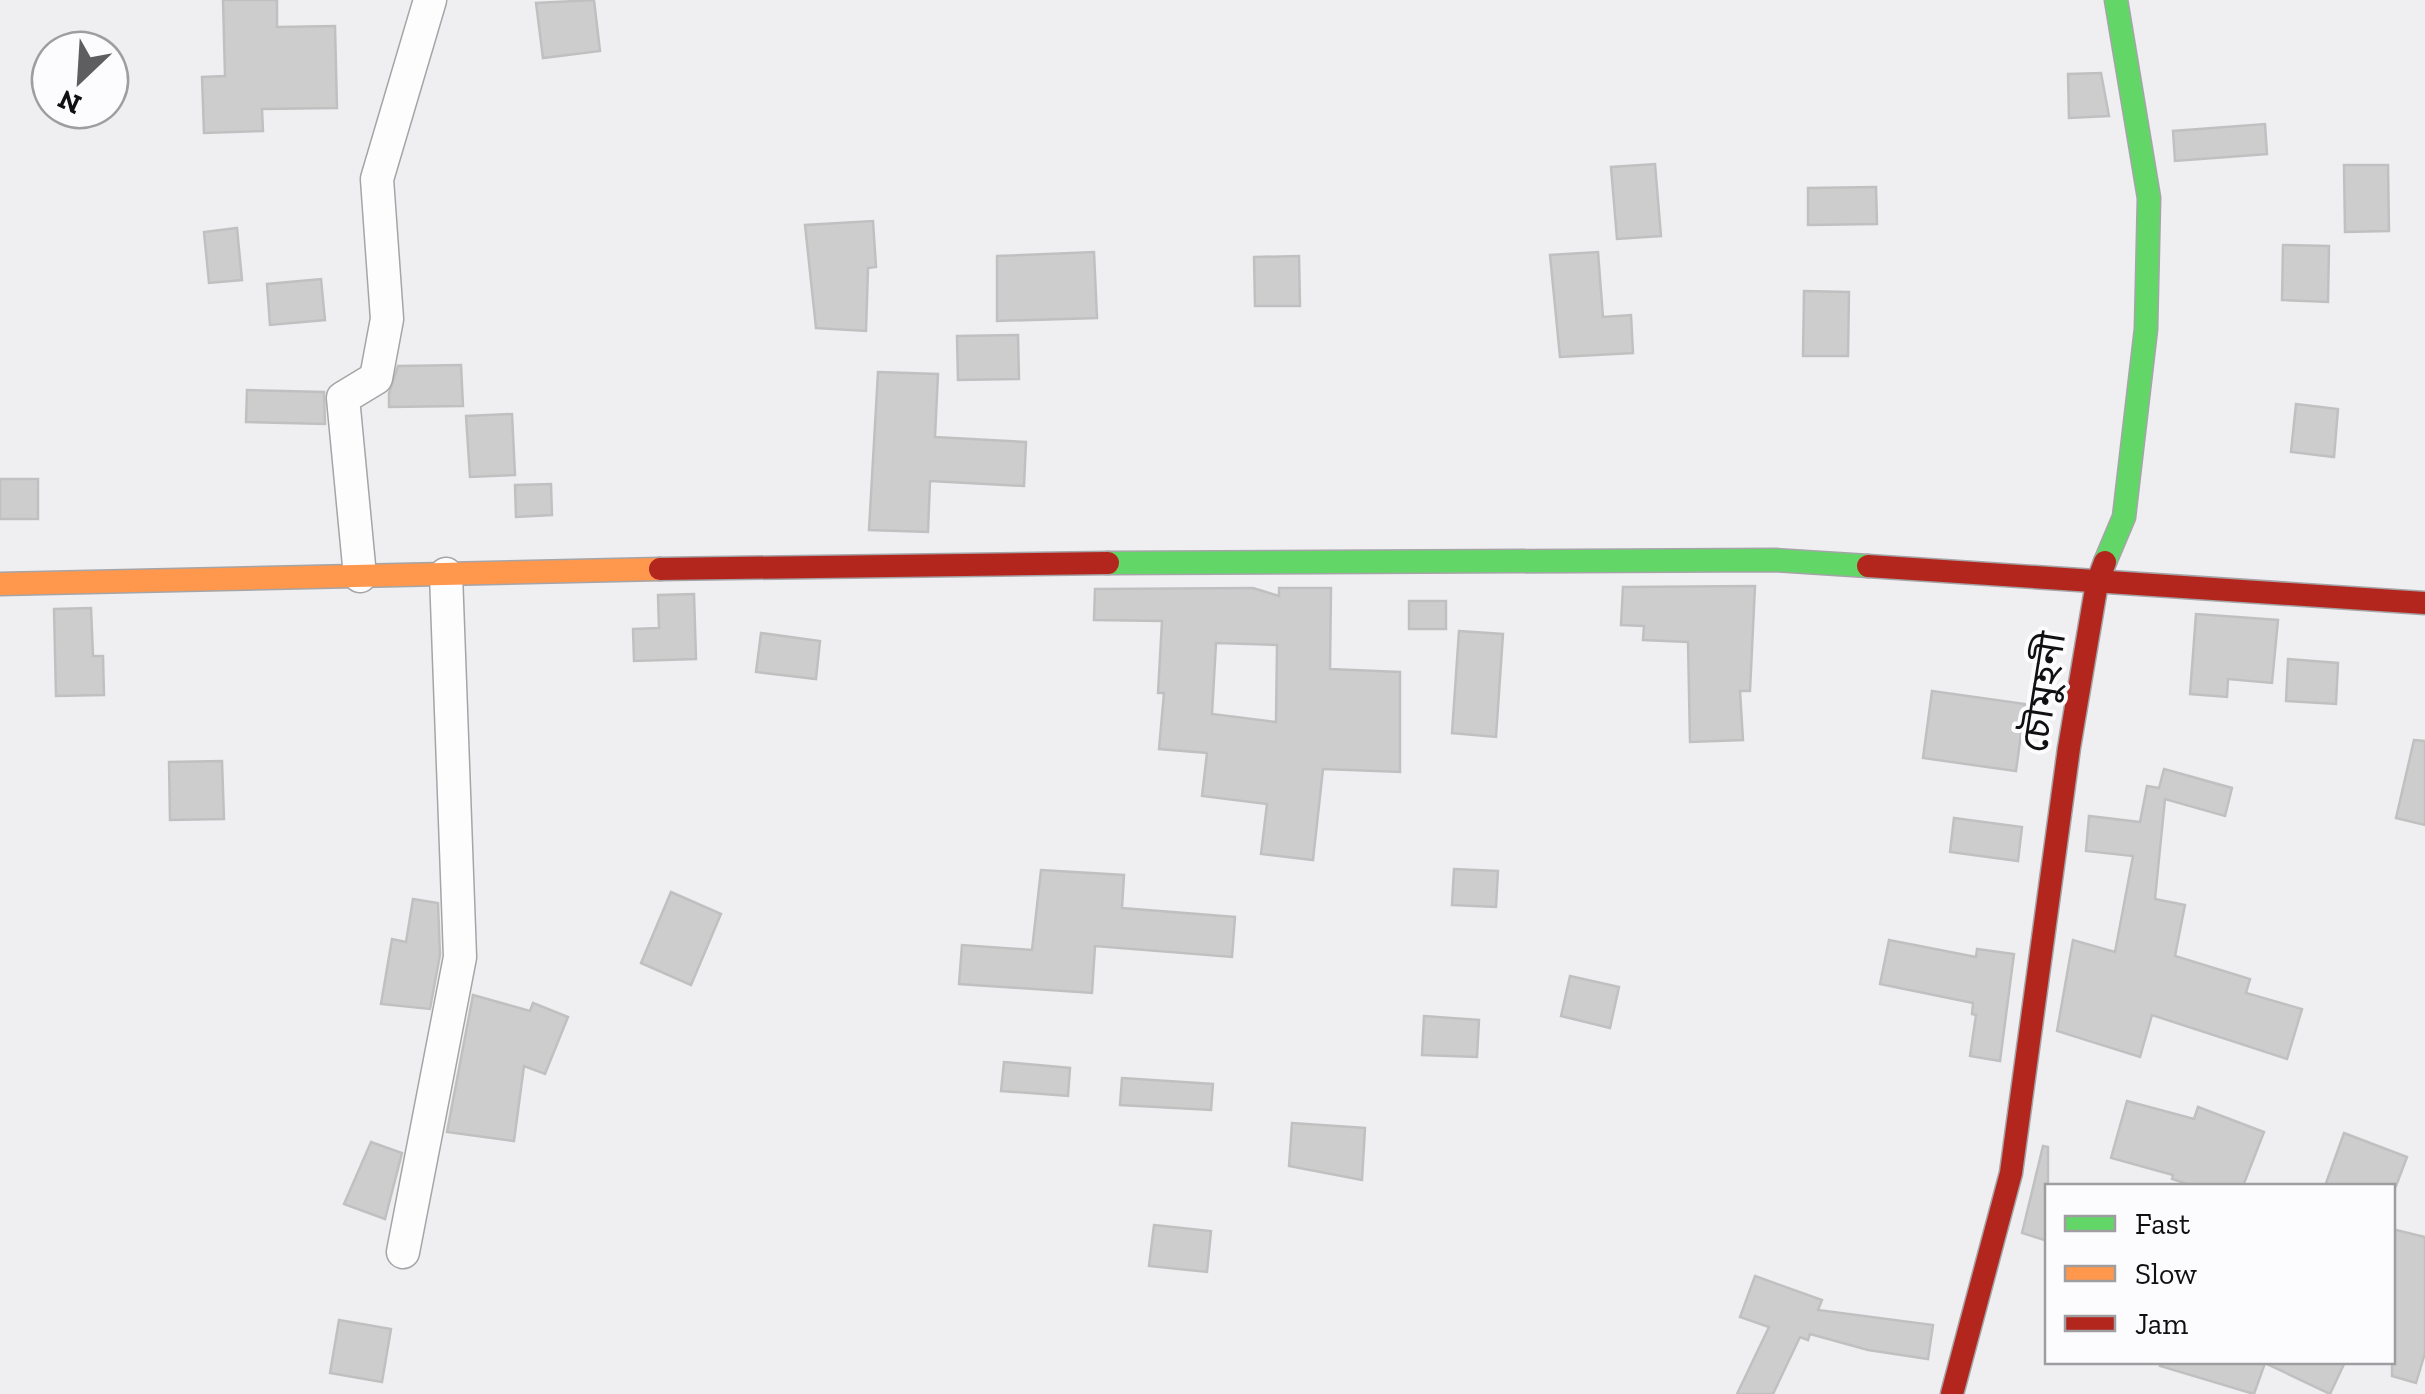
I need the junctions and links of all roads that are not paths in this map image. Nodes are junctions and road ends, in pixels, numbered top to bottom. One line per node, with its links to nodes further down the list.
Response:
1 (430, 0): 4 (street)
2 (2116, 0): 5 (street, চৌমুহনী)
3 (446, 574): 4 (street); 5 (street); 8 (street)
4 (360, 576): 6 (street)
5 (2097, 583): 7 (street); 9 (street, চৌমুহনী)
6 (0, 584)
7 (2425, 603)
8 (403, 1252)
9 (1952, 1394)

